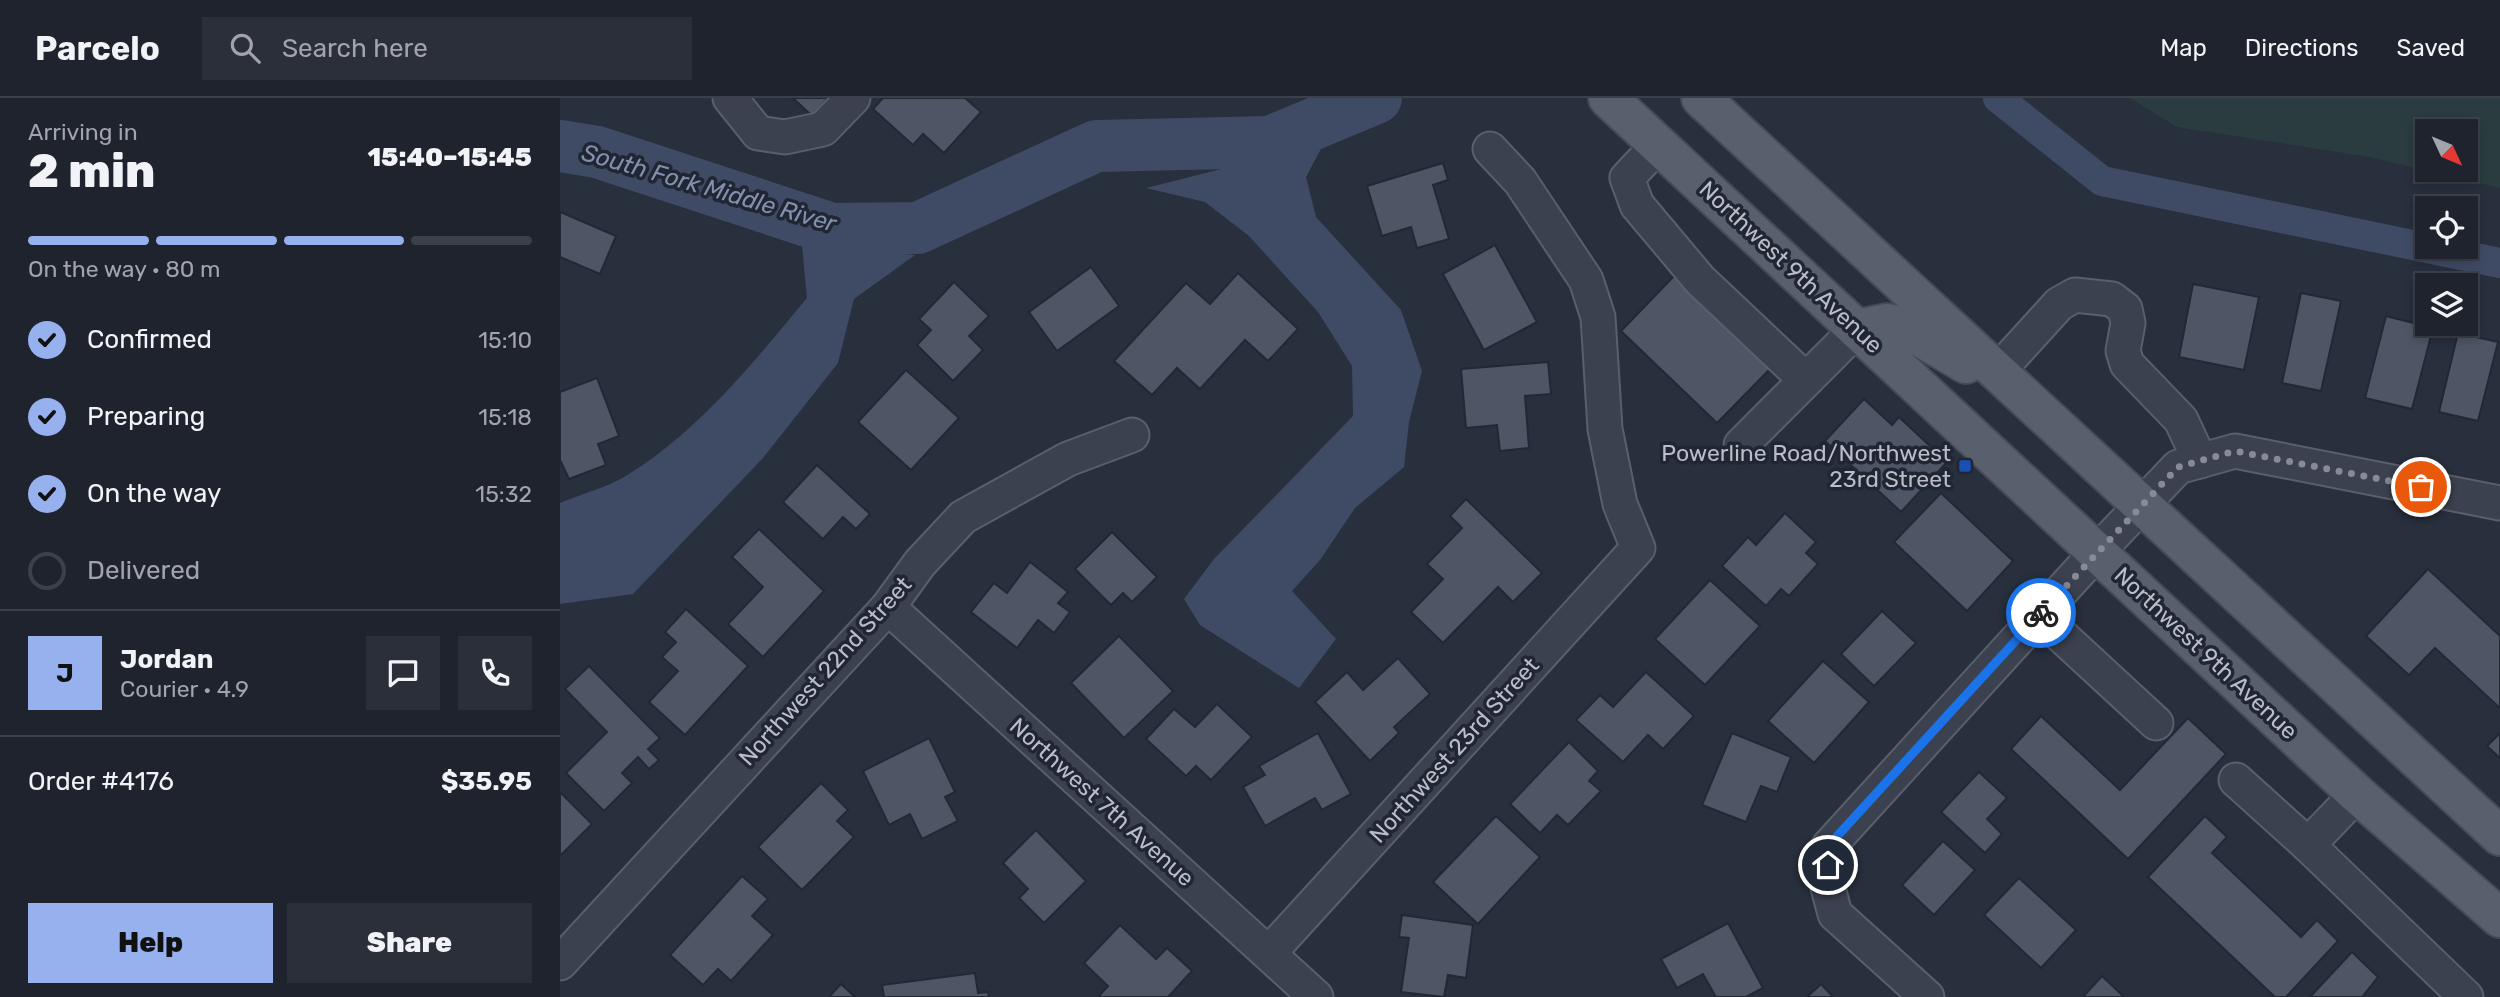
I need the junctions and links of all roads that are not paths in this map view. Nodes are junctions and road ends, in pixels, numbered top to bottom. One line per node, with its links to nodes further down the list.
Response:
1 (730, 98): 2 (street)
2 (853, 98)
3 (1701, 98): 8 (main road)
4 (1611, 100): 5 (main road, Northwest 9th Avenue)
5 (1659, 145): 7 (main road, Northwest 9th Avenue); 9 (street)
6 (1490, 149): 24 (street, Northwest 23rd Street)
7 (1857, 330): 8 (main road); 9 (street); 15 (main road, Northwest 9th Avenue)
8 (1993, 368): 12 (street); 14 (main road)
9 (1806, 380): 11 (street)
10 (1132, 435): 16 (street, Northwest 22nd Street)
11 (1741, 445)
12 (2200, 461): 13 (street); 14 (street)
13 (2500, 503)
14 (2142, 504): 15 (street); 21 (main road)
15 (2097, 552): 17 (street); 20 (main road, Northwest 9th Avenue)
16 (888, 607): 24 (street, Northwest 7th Avenue); 25 (street, Northwest 22nd Street)
17 (2039, 615): 18 (street); 27 (street)
18 (2156, 723)
19 (2236, 780): 22 (street)
20 (2357, 794): 22 (street); 23 (main road, Northwest 9th Avenue)
21 (2500, 836)
22 (2308, 845): 28 (street)
23 (2500, 918)
24 (1269, 953): 26 (street, Northwest 7th Avenue)
25 (560, 963)
26 (1316, 997)
27 (1927, 997)
28 (2466, 997)

